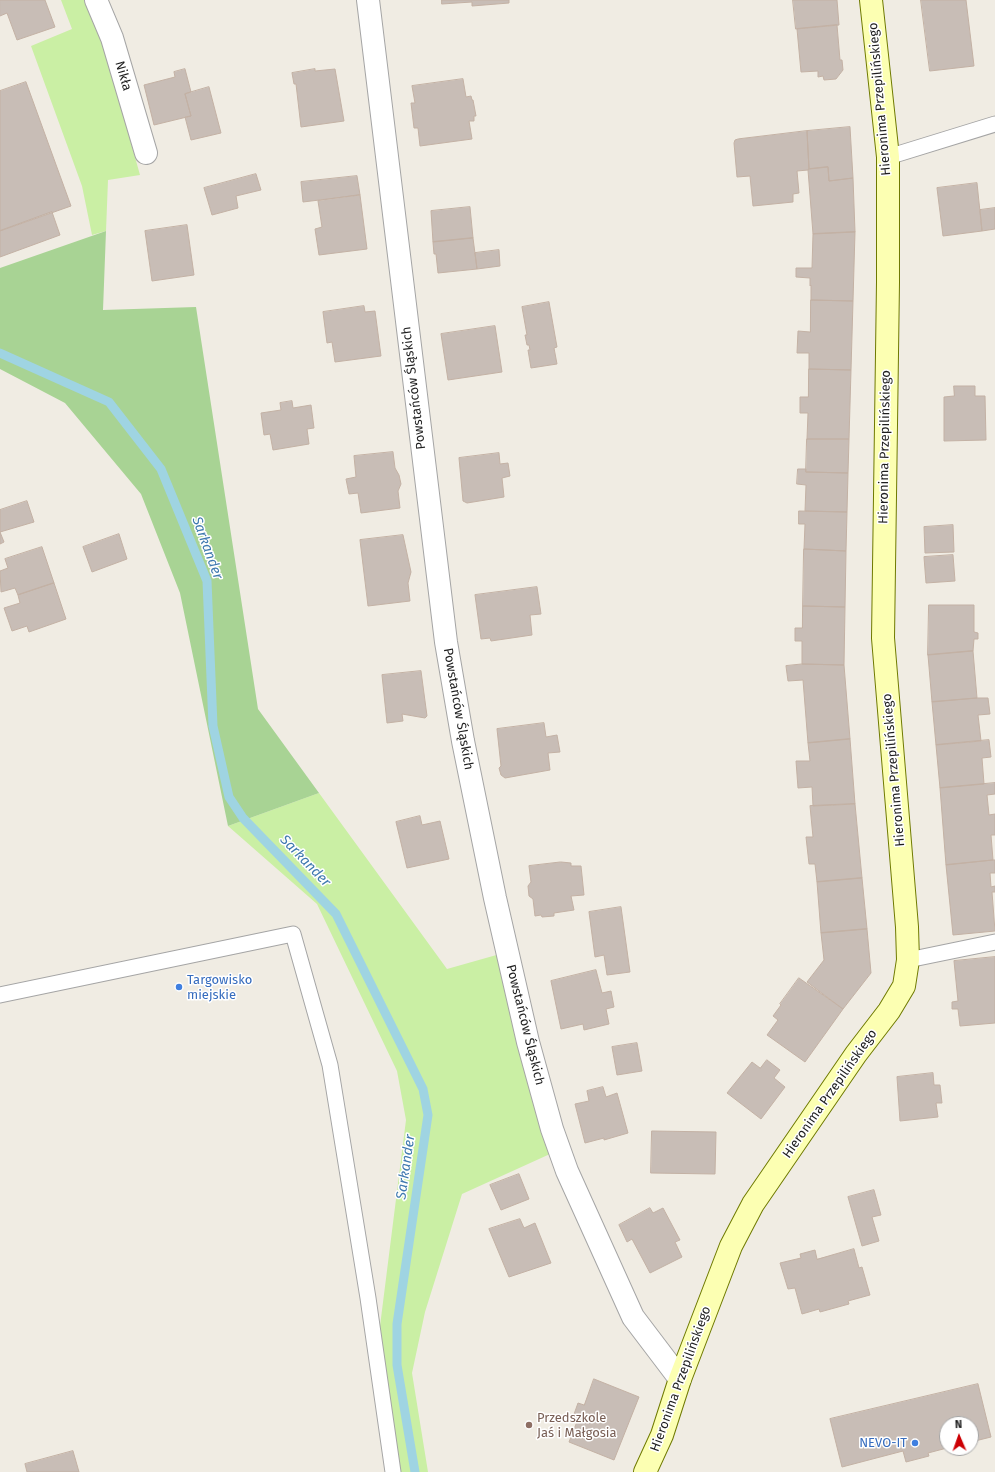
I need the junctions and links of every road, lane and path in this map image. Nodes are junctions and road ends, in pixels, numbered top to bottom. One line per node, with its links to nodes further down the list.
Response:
1 (96, 0): 5 (street, Nikła)
2 (368, 0): 10 (street, Powstańców Śląskich)
3 (871, 0): 6 (street, Hieronima Przepilińskiego)
4 (995, 124): 6 (lane)
5 (146, 153)
6 (888, 157): 8 (street, Hieronima Przepilińskiego)
7 (995, 942): 8 (lane)
8 (908, 960): 10 (street, Hieronima Przepilińskiego)
9 (0, 994): 11 (lane)
10 (680, 1379): 12 (street, Hieronima Przepilińskiego)
11 (392, 1472)
12 (645, 1472)

